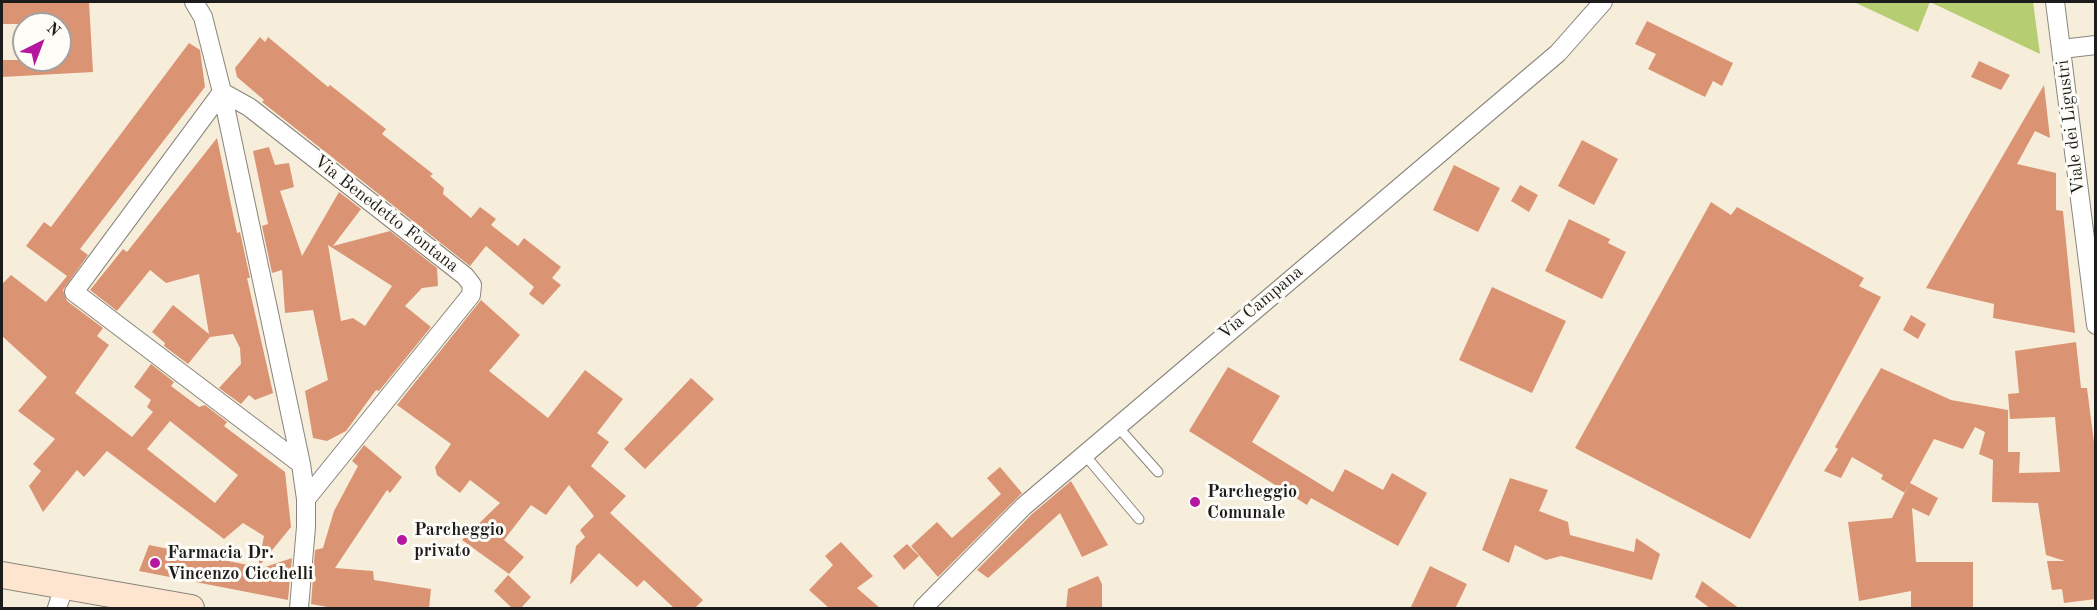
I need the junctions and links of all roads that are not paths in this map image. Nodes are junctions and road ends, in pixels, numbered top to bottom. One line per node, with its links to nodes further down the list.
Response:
1 (194, 2): 6 (street)
2 (1603, 2): 9 (street, Via Campana)
3 (2055, 2): 5 (street, Viale dei Ligustri)
4 (2096, 45): 5 (street)
5 (2062, 49): 7 (street, Viale dei Ligustri)
6 (222, 93): 11 (street); 11 (street); 13 (street, Via Benedetto Fontana)
7 (2089, 227): 8 (street, Viale dei Ligustri)
8 (2096, 325)
9 (1117, 426): 10 (street, Via Campana); 12 (lane)
10 (1084, 454): 14 (lane); 19 (street, Via Campana)
11 (301, 464): 13 (street)
12 (1158, 472)
13 (306, 499): 18 (street)
14 (1139, 519)
15 (2, 575): 16 (main road)
16 (60, 598): 17 (main road)
17 (191, 609)
18 (299, 609)
19 (923, 609)

